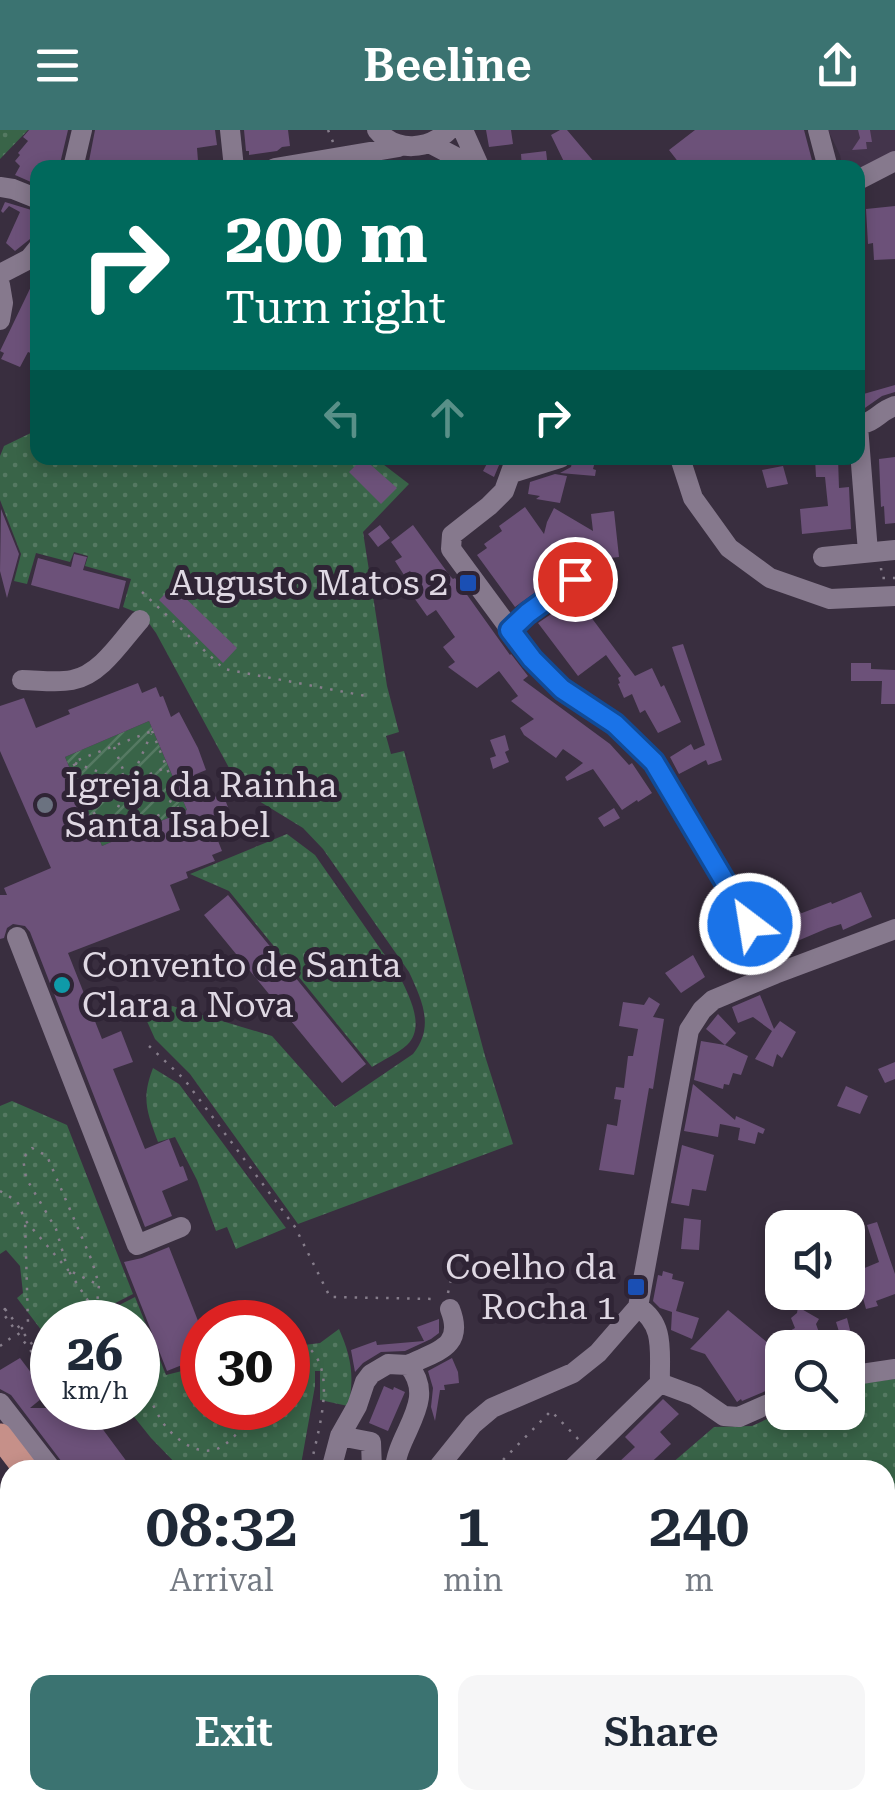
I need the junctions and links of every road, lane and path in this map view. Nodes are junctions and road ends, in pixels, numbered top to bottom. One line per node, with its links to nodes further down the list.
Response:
1 (82, 130): 11 (street)
2 (230, 130): 12 (street)
3 (369, 130): 10 (street)
4 (377, 130): 9 (street)
5 (449, 130): 8 (street)
6 (463, 130): 15 (street)
7 (818, 130): 16 (street)
8 (431, 144): 9 (street); 14 (street)
9 (399, 146): 10 (street)
10 (346, 157): 13 (street)
11 (75, 160)
12 (233, 160)
13 (327, 160)
14 (462, 160)
15 (475, 160)
16 (826, 160)
17 (895, 161): 18 (street)
18 (865, 176)
19 (0, 187): 20 (street)
20 (30, 197)
21 (30, 257): 22 (street)
22 (0, 274)
23 (0, 285): 24 (street)
24 (0, 320)
25 (895, 406): 26 (street)
26 (865, 424)
27 (682, 465): 36 (street)
28 (861, 465): 31 (street)
29 (514, 466): 39 (street)
30 (895, 550): 31 (street)
31 (868, 552): 32 (street)
32 (823, 557)
33 (881, 571): 34 (path)
34 (895, 579): 36 (path)
35 (607, 581): 39 (street)
36 (888, 589)
37 (142, 592): 41 (path)
38 (140, 620): 40 (street)
39 (510, 630): 60 (street)
40 (22, 680)
41 (371, 697)
42 (152, 730): 43 (path); 45 (path); 47 (path)
43 (113, 746): 44 (path); 46 (path)
44 (74, 762): 48 (path); 54 (path)
45 (166, 768): 49 (path); 55 (path)
46 (124, 774): 47 (path); 48 (path)
47 (134, 774): 49 (path)
48 (118, 779): 50 (path)
49 (138, 779): 51 (path)
50 (118, 787): 52 (path); 54 (path)
51 (138, 789): 53 (path); 55 (path)
52 (124, 794): 53 (path); 57 (path)
53 (133, 794): 56 (path)
54 (88, 798): 57 (path)
55 (182, 806): 56 (path)
56 (144, 821): 57 (path)
57 (104, 837)
58 (895, 928): 60 (street)
59 (17, 937): 64 (street)
60 (775, 974): 70 (street)
61 (149, 1046): 65 (path)
62 (0, 1191): 63 (path)
63 (25, 1220): 66 (path); 72 (path)
64 (181, 1227)
65 (454, 1267)
66 (68, 1270): 67 (path); 67 (path); 68 (path)
67 (99, 1284): 69 (path)
68 (88, 1300)
69 (97, 1300)
70 (638, 1306): 77 (street); 91 (street)
71 (450, 1309): 74 (street)
72 (0, 1346)
73 (310, 1349): 87 (path)
74 (408, 1365): 83 (street); 90 (street)
75 (895, 1370): 76 (street)
76 (865, 1374)
77 (660, 1383): 79 (street); 84 (street)
78 (0, 1403): 86 (street)
79 (765, 1406)
80 (160, 1418): 81 (path)
81 (238, 1430)
82 (0, 1436): 85 (main road)
83 (340, 1436): 88 (street); 89 (street)
84 (590, 1451): 92 (path); 93 (street)
85 (18, 1460)
86 (44, 1460)
87 (312, 1460)
88 (334, 1460)
89 (372, 1460)
90 (396, 1460)
91 (444, 1460)
92 (503, 1460)
93 (581, 1460)

